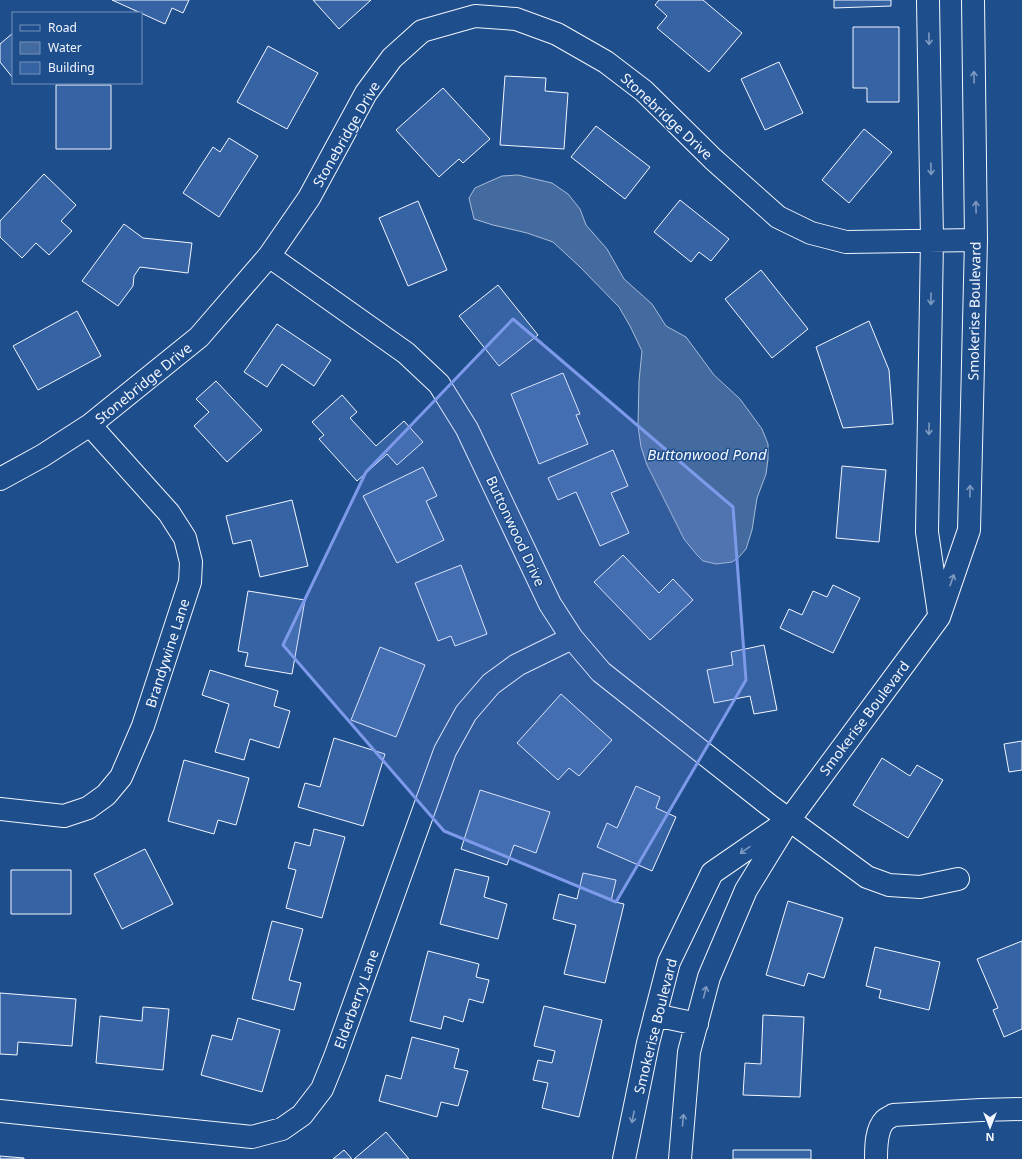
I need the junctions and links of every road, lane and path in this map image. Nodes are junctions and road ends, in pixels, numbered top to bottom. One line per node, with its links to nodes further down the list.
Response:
1 (928, 0): 3 (street, one-way to 3)
2 (973, 0): 4 (street, Smokerise Boulevard, one-way to 2)
3 (932, 240): 4 (street, Stonebridge Drive); 5 (street, Stonebridge Drive); 8 (street, one-way to 8)
4 (976, 240): 8 (street, Smokerise Boulevard, one-way to 4)
5 (268, 256): 6 (street, Stonebridge Drive); 9 (street, Buttonwood Drive)
6 (90, 425): 7 (street, Stonebridge Drive); 10 (street, Brandywine Lane)
7 (0, 479)
8 (939, 616): 11 (street, Smokerise Boulevard)
9 (572, 638): 11 (street, Buttonwood Drive); 16 (street, Elderberry Lane)
10 (0, 809)
11 (789, 820): 12 (street, Buttonwood Drive); 13 (street, Smokerise Boulevard, one-way to 13); 14 (street, Smokerise Boulevard, one-way to 11)
12 (958, 879)
13 (655, 1014): 14 (street); 17 (street, Smokerise Boulevard, one-way to 17)
14 (697, 1024): 18 (street, Smokerise Boulevard, one-way to 14)
15 (1022, 1110): 19 (street)
16 (0, 1111)
17 (624, 1159)
18 (680, 1159)
19 (876, 1159)

